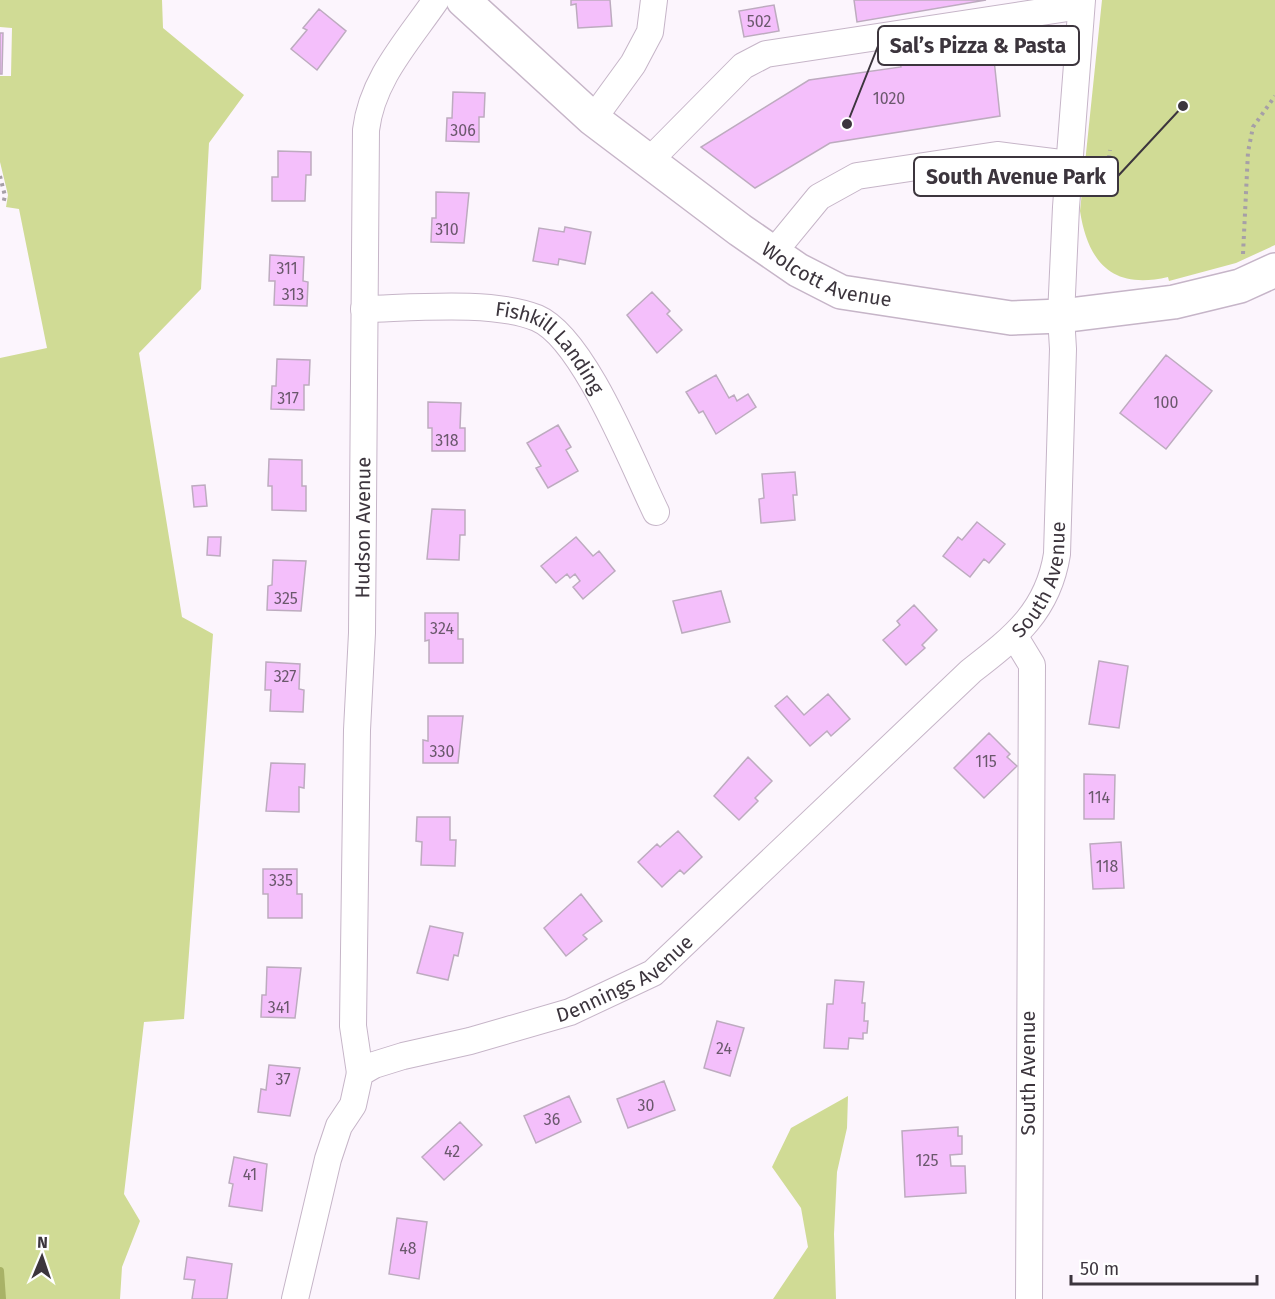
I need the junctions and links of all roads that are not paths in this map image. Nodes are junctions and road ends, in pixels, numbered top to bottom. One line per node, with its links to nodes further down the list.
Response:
1 (436, 0): 10 (street, Hudson Avenue)
2 (463, 0): 5 (main road, Wolcott Avenue)
3 (654, 0): 5 (street)
4 (1082, 3): 6 (street); 7 (street, South Avenue)
5 (593, 118): 6 (main road, Wolcott Avenue)
6 (649, 160): 8 (main road, Wolcott Avenue)
7 (1076, 167): 8 (street); 11 (street, South Avenue)
8 (773, 253): 11 (main road, Wolcott Avenue)
9 (1275, 270): 11 (main road, Wolcott Avenue)
10 (364, 309): 12 (street, Fishkill Landing); 14 (street, Hudson Avenue)
11 (1061, 316): 13 (street, South Avenue)
12 (656, 512)
13 (1015, 637): 14 (street, Dennings Avenue); 16 (street, South Avenue)
14 (360, 1073): 15 (street)
15 (295, 1299)
16 (1029, 1299)

